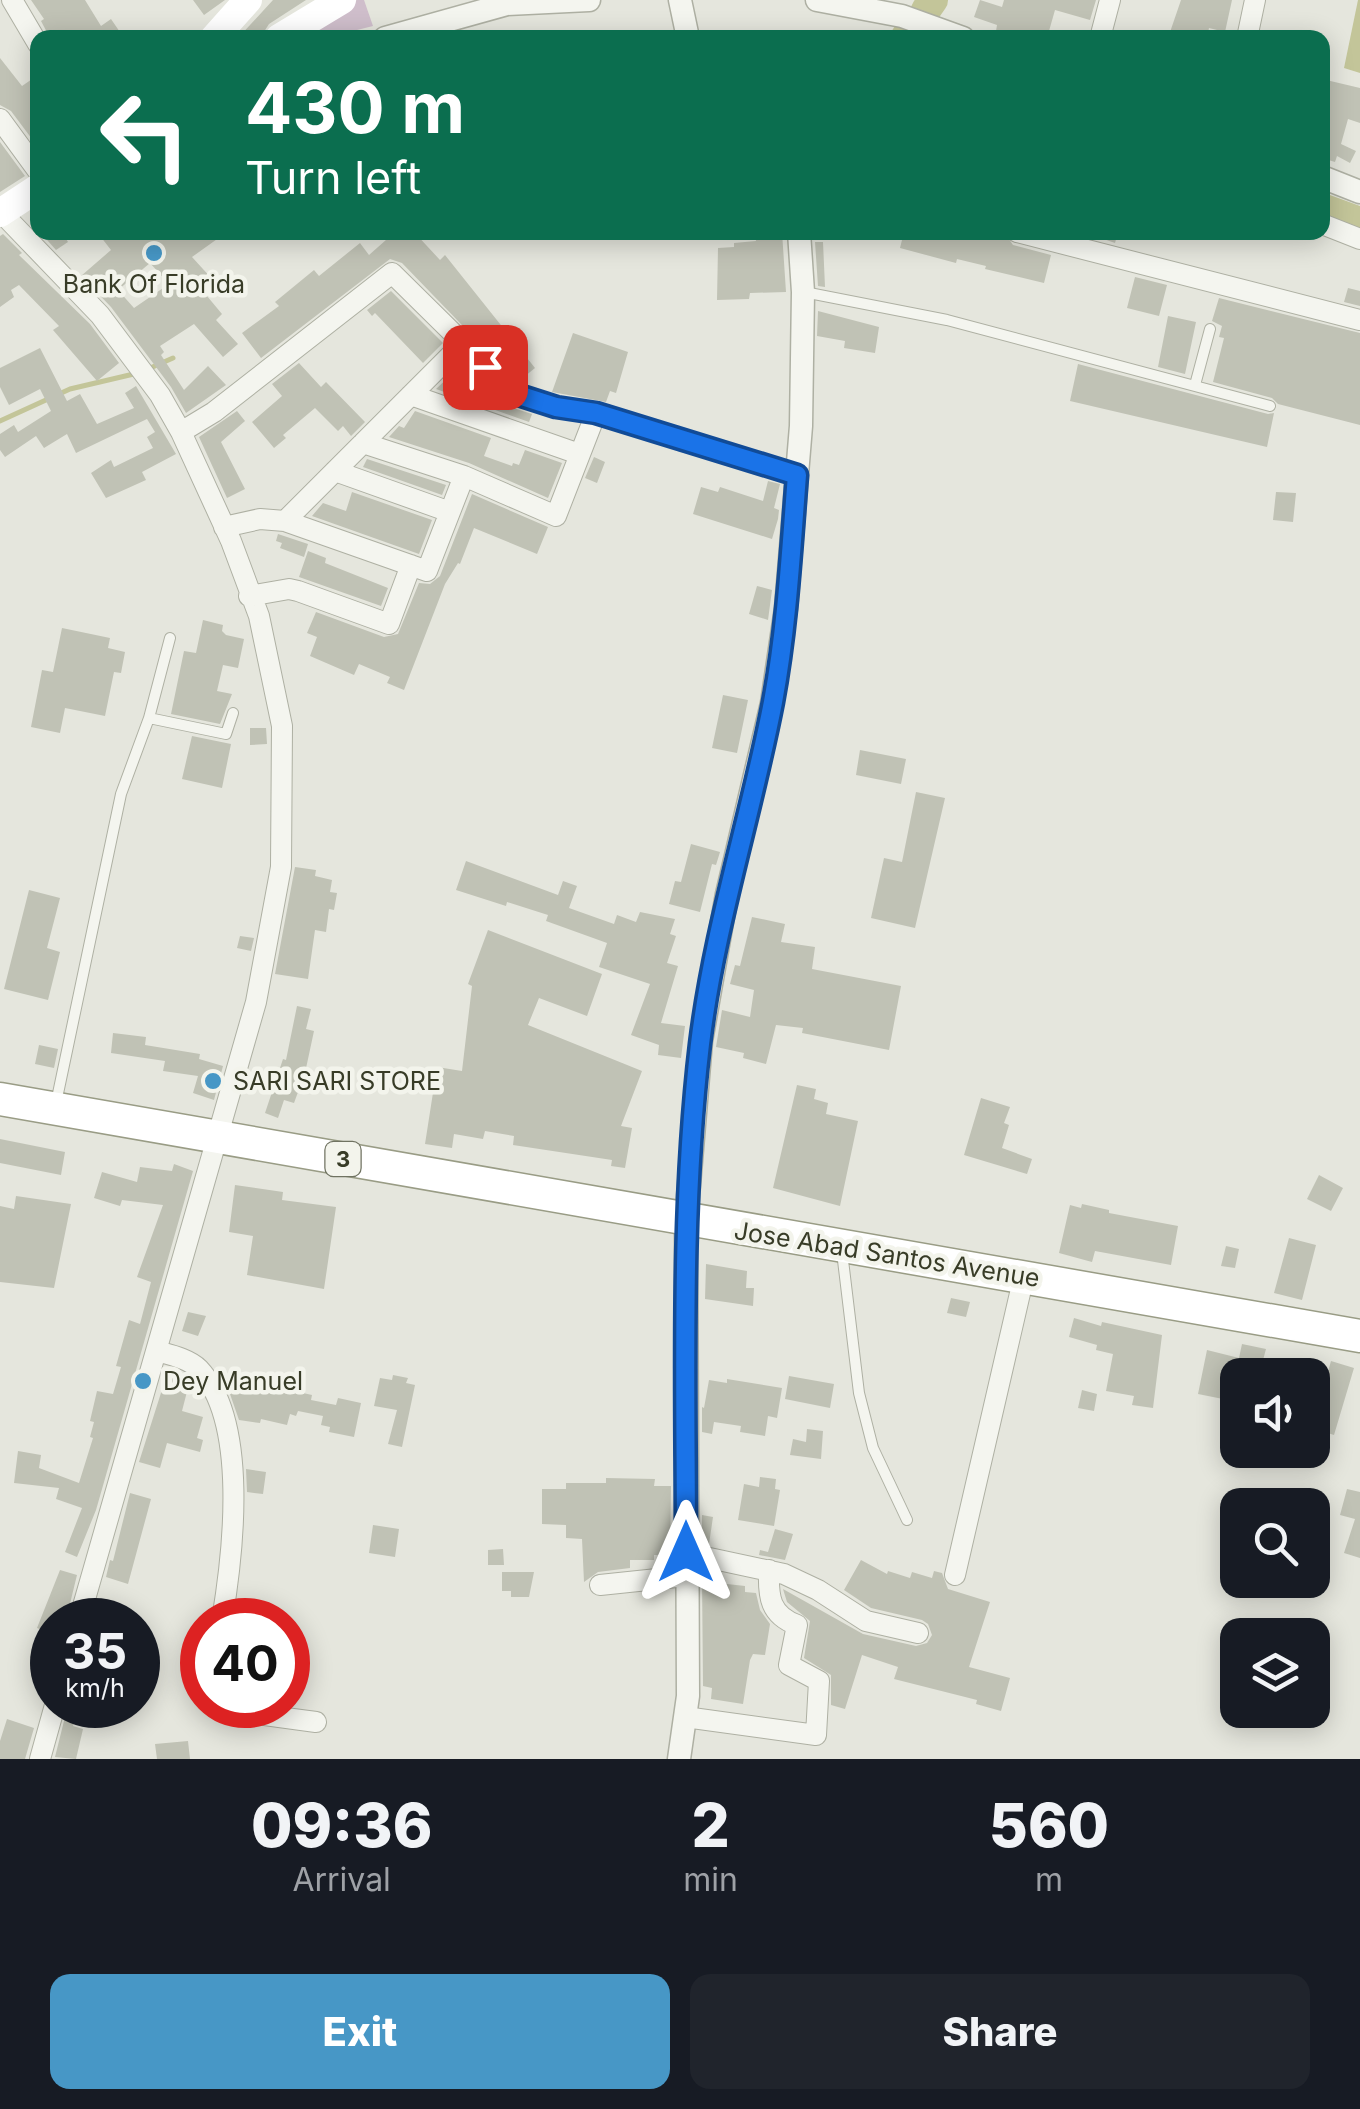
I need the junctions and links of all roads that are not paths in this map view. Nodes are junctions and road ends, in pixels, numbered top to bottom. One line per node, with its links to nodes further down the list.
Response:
1 (12, 0): 9 (street)
2 (248, 0): 10 (main road)
3 (342, 0): 11 (main road)
4 (589, 0): 12 (street)
5 (680, 0): 13 (street)
6 (816, 0): 14 (street)
7 (1110, 0): 15 (street)
8 (1255, 0): 16 (street)
9 (30, 30)
10 (221, 30)
11 (292, 30)
12 (414, 30)
13 (686, 30)
14 (941, 30)
15 (1102, 30)
16 (1249, 30)
17 (0, 119): 18 (street)
18 (30, 161)
19 (1330, 181): 20 (street)
20 (1360, 192)
21 (30, 193): 22 (main road)
22 (0, 212): 35 (street)
23 (1330, 227): 24 (street)
24 (1360, 239)
25 (800, 240): 27 (street)
26 (1048, 240): 28 (street)
27 (803, 292): 31 (lane); 39 (street)
28 (1360, 320)
29 (1210, 329): 31 (lane)
30 (463, 343): 32 (street); 34 (street); 35 (street)
31 (1195, 385): 33 (lane)
32 (411, 395): 36 (street); 37 (street)
33 (1270, 406)
34 (596, 413): 37 (street); 39 (street)
35 (181, 432): 43 (street)
36 (364, 443): 38 (street); 40 (street)
37 (579, 454): 40 (street)
38 (336, 471): 41 (street); 42 (street)
39 (797, 475): 52 (street)
40 (464, 476): 41 (street)
41 (450, 512): 44 (street)
42 (284, 522): 43 (street); 44 (street)
43 (224, 527): 45 (street)
44 (411, 565): 45 (street)
45 (249, 596): 51 (street)
46 (170, 638): 48 (lane)
47 (233, 713): 48 (lane)
48 (149, 718): 50 (lane)
49 (0, 1099): 50 (highway, Jose Abad Santos Avenue / 3)
50 (54, 1108): 51 (highway, Jose Abad Santos Avenue / 3)
51 (218, 1136): 52 (highway, Jose Abad Santos Avenue / 3); 56 (street)
52 (686, 1221): 53 (highway, Jose Abad Santos Avenue / 3); 58 (street)
53 (842, 1246): 54 (highway, Jose Abad Santos Avenue / 3); 57 (lane)
54 (1024, 1276): 55 (highway, Jose Abad Santos Avenue / 3); 60 (street)
55 (1360, 1336)
56 (157, 1351): 62 (street); 63 (street)
57 (907, 1520)
58 (686, 1564): 59 (street); 61 (street); 65 (street)
59 (769, 1570): 64 (street); 65 (street)
60 (955, 1575)
61 (600, 1584)
62 (86, 1598)
63 (224, 1598)
64 (918, 1633)
65 (686, 1717): 70 (street)
66 (310, 1721): 67 (street)
67 (316, 1722)
68 (49, 1728): 69 (street)
69 (40, 1759)
70 (679, 1759)

